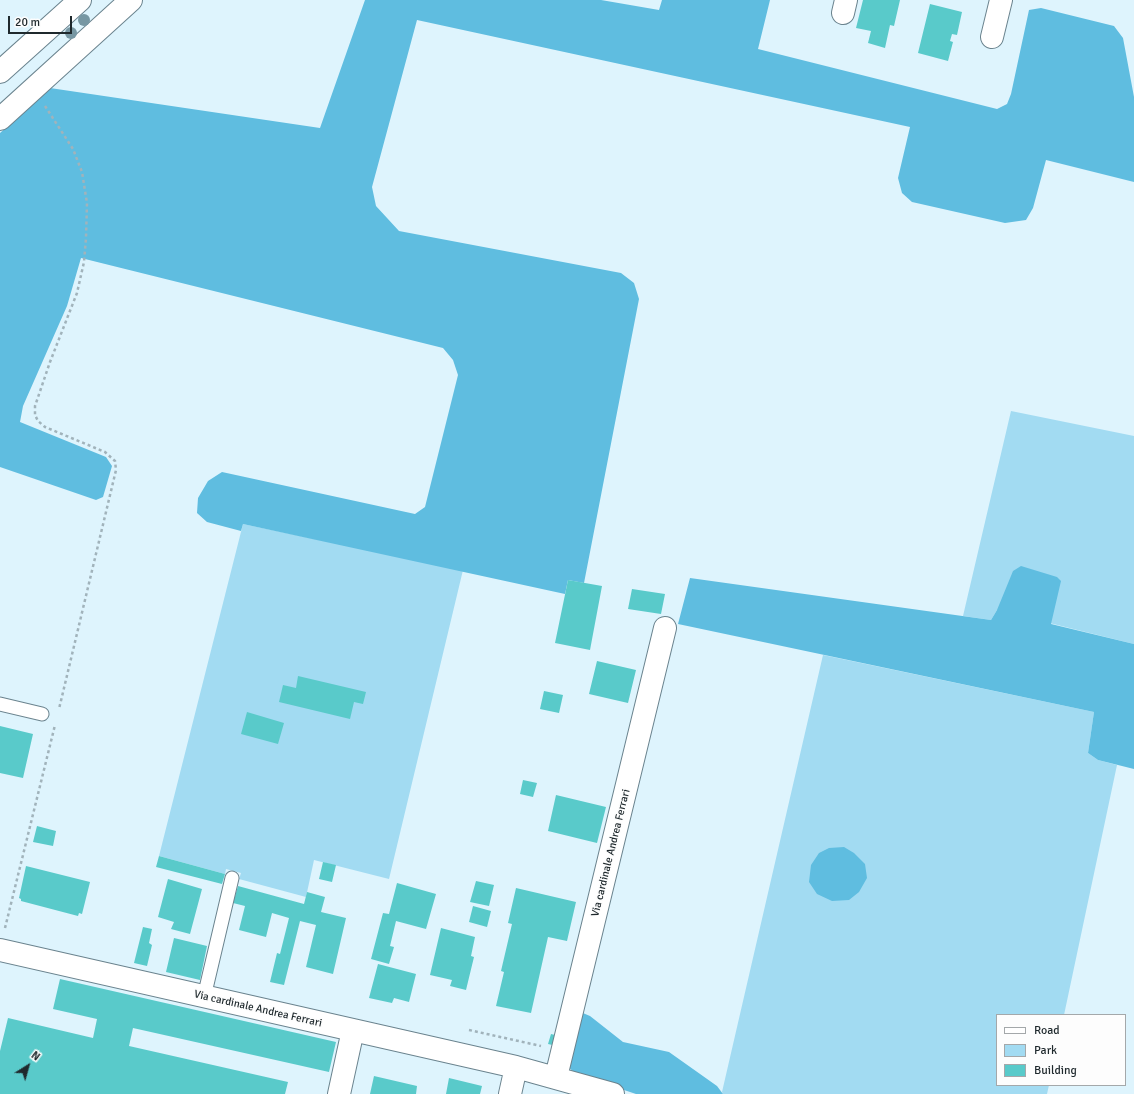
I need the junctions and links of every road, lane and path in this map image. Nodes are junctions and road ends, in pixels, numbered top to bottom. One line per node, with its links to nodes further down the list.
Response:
1 (80, 0): 5 (street)
2 (131, 0): 6 (street)
3 (1001, 0): 4 (street)
4 (992, 37)
5 (0, 72)
6 (32, 89): 7 (street); 10 (path)
7 (0, 118)
8 (665, 628): 20 (street, Via cardinale Andrea Ferrari)
9 (0, 704): 11 (lane)
10 (58, 711)
11 (42, 714)
12 (57, 718): 14 (path)
13 (232, 878): 15 (lane)
14 (2, 941): 15 (street, Via cardinale Andrea Ferrari)
15 (204, 997): 16 (street, Via cardinale Andrea Ferrari)
16 (353, 1030): 19 (street, Via cardinale Andrea Ferrari); 21 (street)
17 (469, 1030): 18 (path)
18 (548, 1048)
19 (516, 1067): 20 (street, Via cardinale Andrea Ferrari); 22 (street)
20 (556, 1077): 23 (street, Via cardinale Andrea Ferrari)
21 (339, 1094)
22 (510, 1094)
23 (613, 1094)

